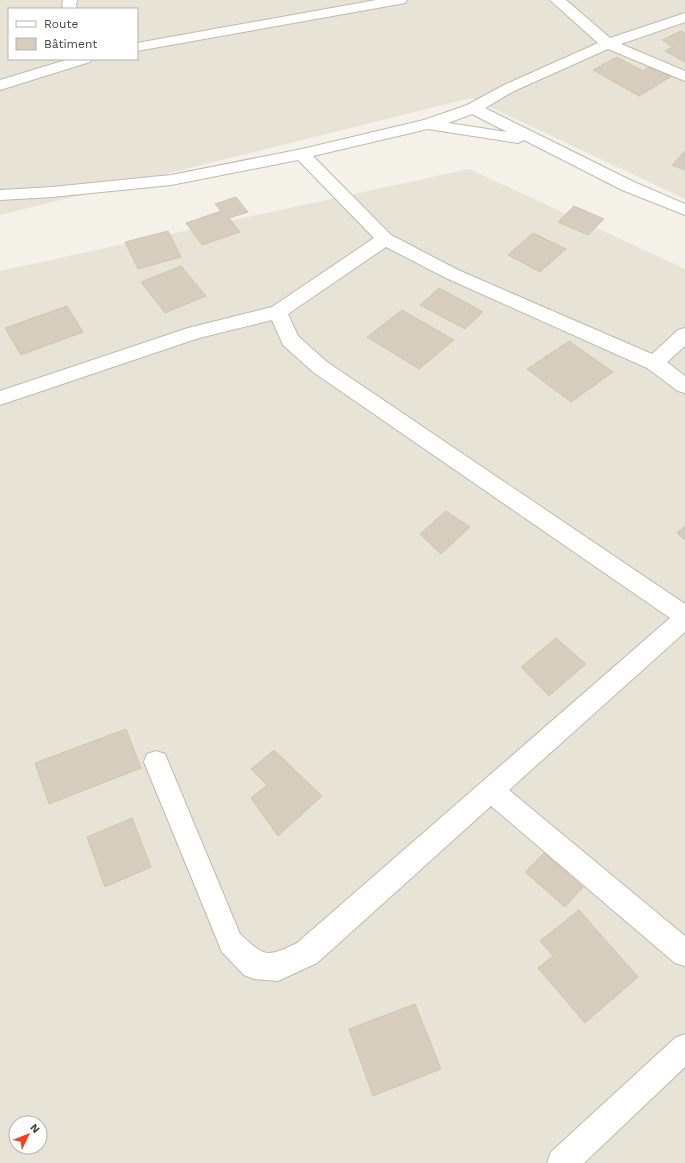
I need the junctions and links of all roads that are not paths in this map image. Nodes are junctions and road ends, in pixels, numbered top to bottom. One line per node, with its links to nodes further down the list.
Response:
1 (400, 0): 5 (street)
2 (557, 0): 4 (street)
3 (685, 17): 4 (street)
4 (608, 44): 7 (street); 9 (street)
5 (138, 47)
6 (82, 60): 8 (street)
7 (685, 76)
8 (0, 85)
9 (473, 108): 10 (street); 11 (street)
10 (429, 124): 11 (street); 12 (street)
11 (537, 140): 14 (street)
12 (302, 154): 13 (street); 15 (street)
13 (0, 194)
14 (685, 210)
15 (385, 239): 16 (street); 18 (street)
16 (278, 312): 20 (street); 21 (street)
17 (685, 334): 18 (street)
18 (654, 363): 19 (street)
19 (685, 386)
20 (0, 398)
21 (685, 617): 23 (street)
22 (156, 762): 23 (street)
23 (491, 791): 24 (street)
24 (685, 953)
25 (685, 1048): 26 (street)
26 (562, 1163)

